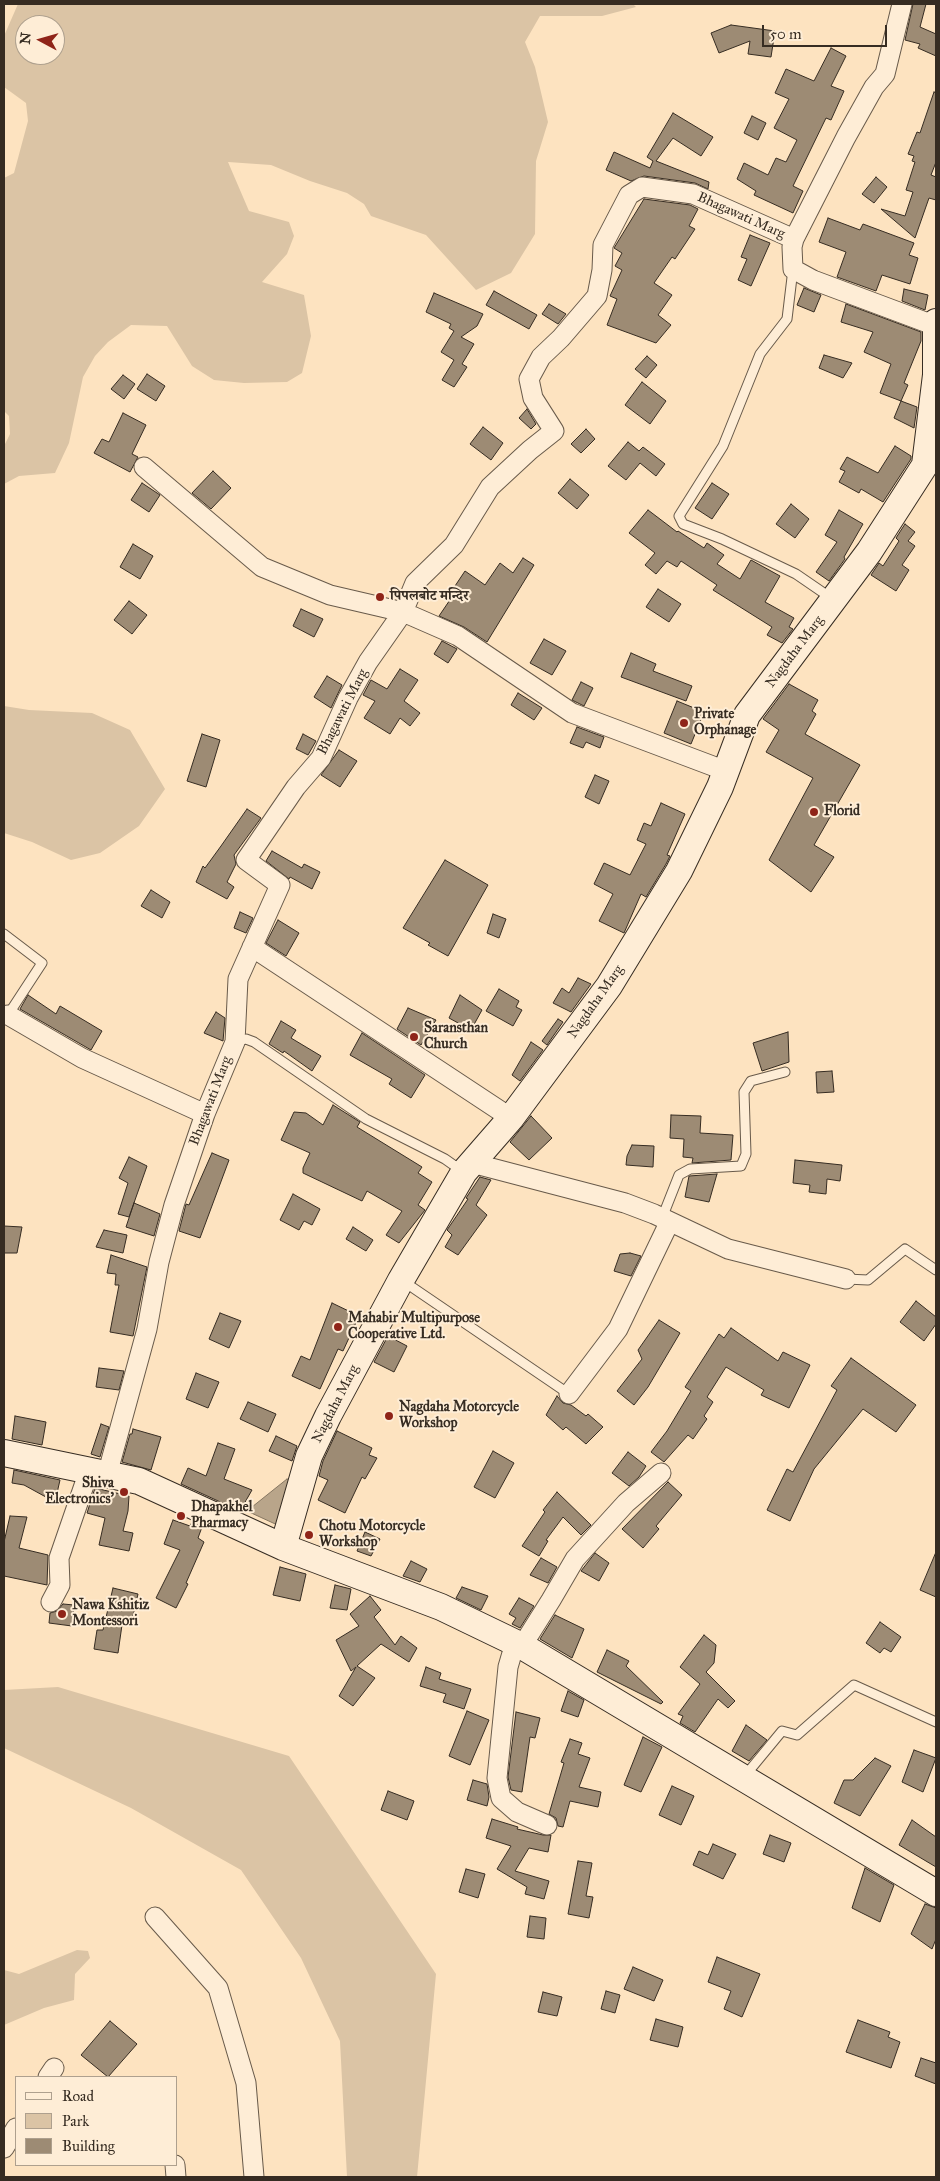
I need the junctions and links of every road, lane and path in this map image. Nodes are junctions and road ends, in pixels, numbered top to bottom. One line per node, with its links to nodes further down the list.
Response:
1 (902, 4): 2 (street, Bhagawati Marg)
2 (794, 239): 3 (street, Bhagawati Marg); 9 (street, Bhagawati Marg)
3 (793, 269): 5 (street); 8 (lane)
4 (936, 322): 5 (street)
5 (936, 326): 6 (street)
6 (931, 463): 8 (street, Nagdaha Marg)
7 (144, 467): 9 (street)
8 (833, 600): 10 (street, Nagdaha Marg)
9 (403, 612): 10 (street); 12 (street, Bhagawati Marg)
10 (726, 772): 17 (street, Nagdaha Marg)
11 (4, 934): 13 (lane)
12 (252, 947): 14 (street, Bhagawati Marg); 17 (street)
13 (6, 1014): 16 (street)
14 (235, 1042): 16 (street, Bhagawati Marg); 18 (lane)
15 (785, 1072): 19 (lane)
16 (205, 1114): 25 (street, Bhagawati Marg)
17 (511, 1118): 18 (street, Nagdaha Marg)
18 (468, 1168): 19 (street); 22 (street, Nagdaha Marg)
19 (666, 1220): 21 (street); 23 (street)
20 (936, 1270): 21 (lane)
21 (846, 1279)
22 (401, 1280): 23 (lane); 27 (street, Nagdaha Marg)
23 (569, 1394)
24 (4, 1453): 25 (street)
25 (98, 1473): 27 (street); 28 (street, Bhagawati Marg)
26 (660, 1473): 29 (street)
27 (284, 1547): 29 (street)
28 (51, 1602)
29 (518, 1644): 31 (street); 32 (street)
30 (936, 1722): 31 (lane)
31 (744, 1777): 33 (street)
32 (547, 1825)
33 (936, 1893)
34 (155, 1917): 37 (street)
35 (15, 2130): 36 (street)
36 (4, 2148)
37 (254, 2177)

